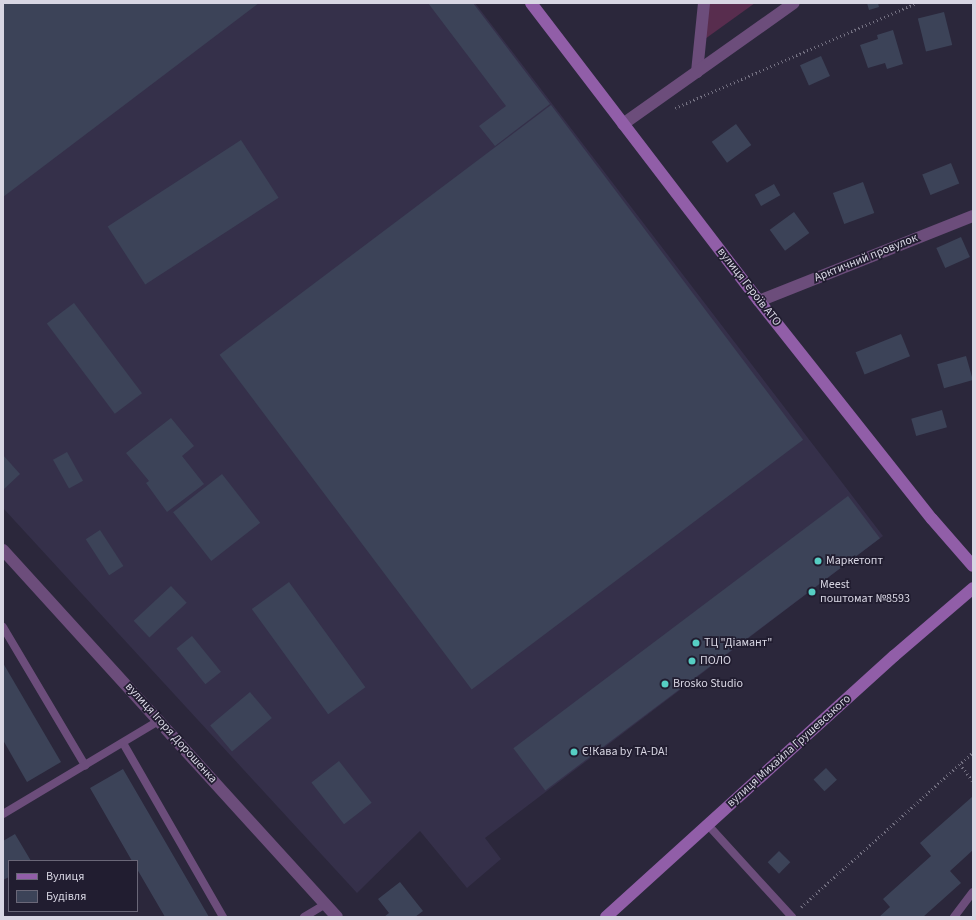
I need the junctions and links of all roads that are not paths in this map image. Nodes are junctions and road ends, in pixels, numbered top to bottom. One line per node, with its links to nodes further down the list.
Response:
1 (531, 3): 5 (main road, вулиця Героїв АТО)
2 (704, 3): 4 (street)
3 (794, 3): 4 (street)
4 (697, 72): 5 (street)
5 (623, 124): 7 (main road, вулиця Героїв АТО)
6 (973, 216): 7 (street, Арктичний провулок)
7 (759, 301): 9 (main road, вулиця Героїв АТО)
8 (3, 550): 12 (street, вулиця Ігоря Дорошенка)
9 (973, 566)
10 (973, 588): 16 (main road, вулиця Михайла Грушевського)
11 (3, 627): 14 (lane)
12 (160, 720): 13 (lane); 18 (street, вулиця Ігоря Дорошенка)
13 (122, 743): 14 (lane); 20 (lane)
14 (84, 765): 15 (lane)
15 (3, 814)
16 (708, 825): 19 (lane); 23 (main road, вулиця Михайла Грушевського)
17 (973, 892): 24 (lane)
18 (326, 904): 21 (lane); 22 (street, вулиця Ігоря Дорошенка)
19 (791, 916)
20 (223, 917)
21 (304, 917)
22 (337, 917)
23 (606, 917)
24 (954, 917)

